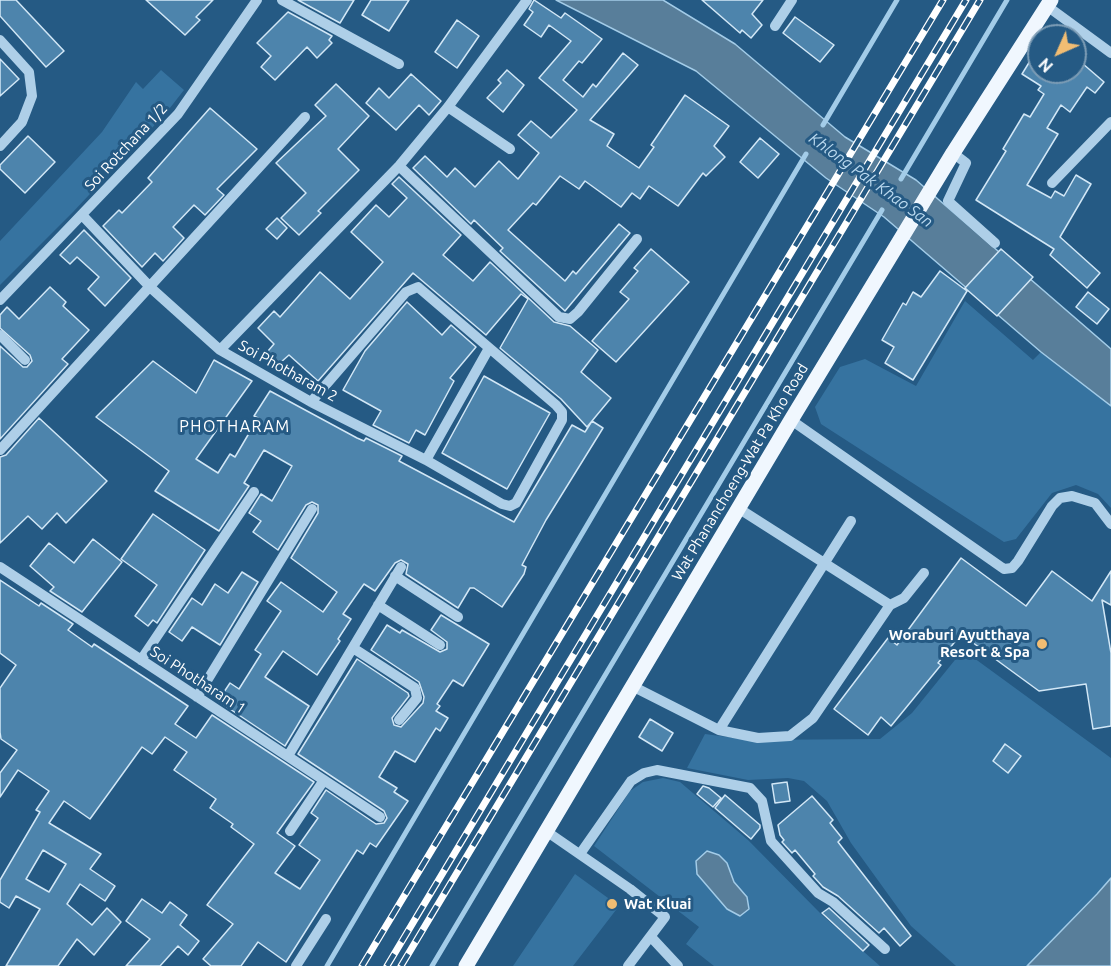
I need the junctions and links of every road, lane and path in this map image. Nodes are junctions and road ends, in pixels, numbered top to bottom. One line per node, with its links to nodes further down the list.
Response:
1 (256, 0): 18 (street, Soi Rotchana 1/2)
2 (282, 0): 9 (street)
3 (527, 0): 10 (street)
4 (792, 0): 6 (street)
5 (1049, 3): 8 (street); 15 (main road, Wat Phananchoeng-Wat Pa Kho Road)
6 (775, 26)
7 (0, 39): 13 (street)
8 (1111, 53)
9 (399, 64)
10 (448, 107): 14 (street); 16 (street)
11 (305, 117): 21 (street)
12 (1111, 122): 17 (street)
13 (0, 146)
14 (510, 149)
15 (953, 153): 20 (street); 28 (main road, Wat Phananchoeng-Wat Pa Kho Road)
16 (399, 166): 19 (street); 24 (street)
17 (1052, 183)
18 (83, 216): 21 (street, Soi Photharam 2); 22 (street, Soi Rotchana 1/2)
19 (637, 239)
20 (995, 243)
21 (151, 288): 24 (street, Soi Photharam 2); 29 (street)
22 (0, 300)
23 (0, 335): 26 (street)
24 (220, 350): 27 (street, Soi Photharam 2)
25 (488, 350): 27 (street); 30 (street); 30 (street, Soi Photharam 2)
26 (25, 360)
27 (311, 402): 30 (street, Soi Photharam 2)
28 (791, 420): 32 (main road, Wat Phananchoeng-Wat Pa Kho Road); 35 (street)
29 (0, 450)
30 (426, 460)
31 (254, 492): 44 (street)
32 (738, 508): 36 (street); 45 (main road, Wat Phananchoeng-Wat Pa Kho Road)
33 (312, 509): 46 (street)
34 (851, 521): 36 (street)
35 (1111, 524)
36 (824, 563): 40 (street); 48 (street)
37 (0, 567): 44 (street, Soi Photharam 1)
38 (924, 573): 40 (street)
39 (378, 605): 41 (street); 42 (street); 43 (street)
40 (890, 605): 48 (street)
41 (458, 617)
42 (440, 645)
43 (353, 648): 47 (street); 49 (street)
44 (141, 660): 46 (street, Soi Photharam 1)
45 (632, 686): 48 (street); 53 (main road, Wat Phananchoeng-Wat Pa Kho Road)
46 (197, 696): 49 (street, Soi Photharam 1)
47 (399, 720)
48 (719, 730)
49 (288, 756): 50 (street, Soi Photharam 1)
50 (324, 780): 51 (street, Soi Photharam 1); 52 (street)
51 (380, 817)
52 (290, 831)
53 (546, 831): 54 (street); 59 (main road, Wat Phananchoeng-Wat Pa Kho Road)
54 (580, 854): 56 (street); 57 (street)
55 (326, 919): 58 (street)
56 (651, 937): 60 (street); 61 (street)
57 (885, 949)
58 (296, 966)
59 (466, 966)
60 (628, 966)
61 (678, 966)

